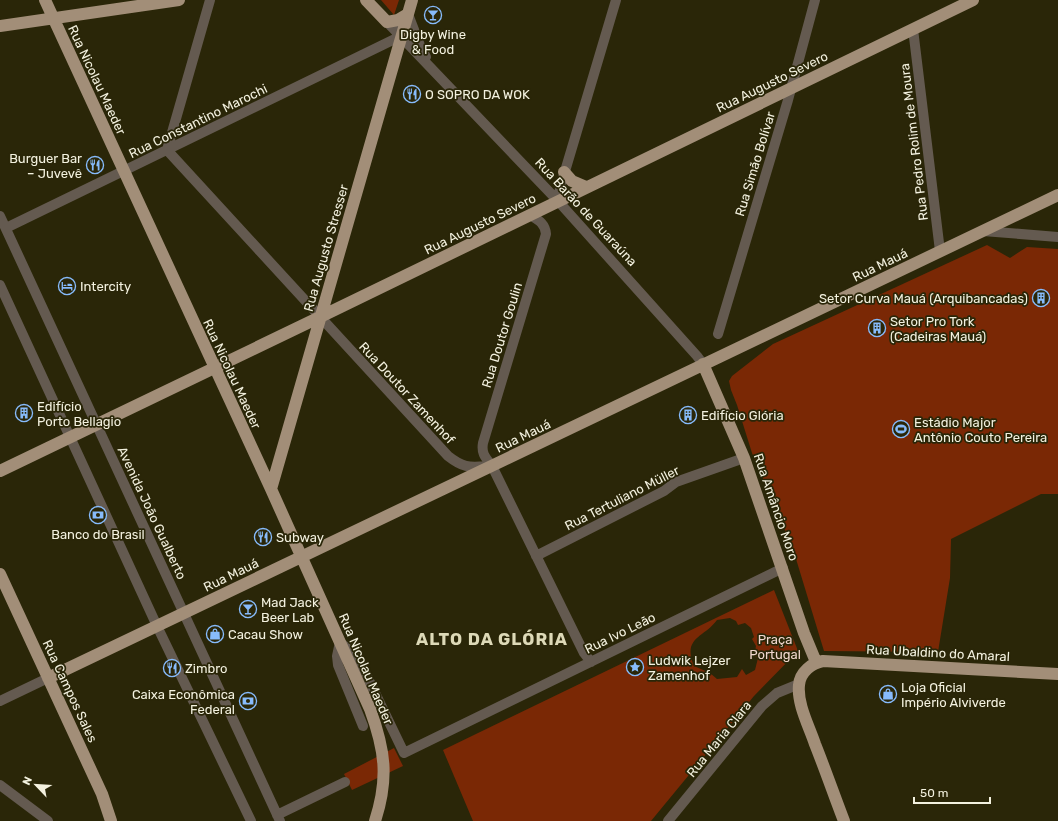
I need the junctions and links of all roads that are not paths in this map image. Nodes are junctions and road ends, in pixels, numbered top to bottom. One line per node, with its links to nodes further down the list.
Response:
1 (45, 0): 10 (main road, Rua Nicolau Maeder)
2 (179, 0): 10 (main road)
3 (210, 0): 17 (street)
4 (366, 0): 11 (main road, Rua Barão de Guaraúna)
5 (412, 0): 9 (main road, Rua Augusto Stresser)
6 (616, 0): 19 (street)
7 (815, 0): 16 (street, Rua Simão Bolívar)
8 (972, 0): 13 (main road, Rua Augusto Severo)
9 (408, 14): 11 (main road); 14 (main road, Rua Augusto Stresser); 15 (street, Rua Barão de Guaraúna)
10 (54, 18): 12 (main road); 18 (main road, Rua Nicolau Maeder)
11 (387, 22): 14 (street, Rua Barão de Guaraúna)
12 (0, 26)
13 (913, 29): 16 (main road, Rua Augusto Severo); 28 (street, Rua Pedro Rolim de Moura)
14 (401, 36): 15 (street, Rua Barão de Guaraúna); 17 (street, Rua Constantino Marochi); 30 (main road, Rua Augusto Stresser)
15 (445, 82): 22 (street, Rua Barão de Guaraúna)
16 (791, 88): 20 (main road, Rua Augusto Severo); 31 (street, Rua Simão Bolívar)
17 (167, 150): 18 (street, Rua Constantino Marochi); 30 (street, Rua Doutor Zamenhof)
18 (123, 171): 25 (street, Rua Constantino Marochi); 33 (main road, Rua Nicolau Maeder)
19 (564, 172): 20 (main road); 22 (street)
20 (586, 187): 22 (main road, Rua Augusto Severo)
21 (1058, 195): 26 (main road, Rua Mauá)
22 (558, 201): 23 (main road, Rua Augusto Severo); 32 (street, Rua Barão de Guaraúna)
23 (530, 215): 30 (main road, Rua Augusto Severo); 37 (street, Rua Doutor Goulin)
24 (0, 216): 25 (street, Avenida João Gualberto)
25 (6, 228): 34 (street, Avenida João Gualberto)
26 (983, 231): 27 (street); 28 (main road, Rua Mauá)
27 (1058, 237)
28 (940, 251): 32 (main road, Rua Mauá)
29 (0, 285): 35 (street)
30 (320, 318): 33 (main road, Rua Augusto Severo); 37 (street, Rua Doutor Zamenhof); 39 (main road, Rua Augusto Stresser)
31 (718, 334)
32 (703, 364): 36 (main road, Rua Amâncio Moro); 37 (main road, Rua Mauá)
33 (214, 368): 34 (main road, Rua Augusto Severo); 39 (main road, Rua Nicolau Maeder)
34 (97, 424): 35 (main road, Rua Augusto Severo); 44 (street, Avenida João Gualberto)
35 (70, 437): 38 (main road, Rua Augusto Severo); 45 (street)
36 (744, 458): 40 (street, Rua Tertuliano Müller); 42 (main road, Rua Amâncio Moro)
37 (492, 466): 40 (street); 41 (main road, Rua Mauá)
38 (0, 471)
39 (271, 489): 41 (main road, Rua Nicolau Maeder)
40 (536, 556): 47 (street)
41 (301, 557): 44 (main road, Rua Mauá); 46 (main road, Rua Nicolau Maeder)
42 (783, 568): 47 (street, Rua Ivo Leão); 48 (main road, Rua Amâncio Moro)
43 (0, 574): 50 (main road, Rua Campos Sales)
44 (184, 614): 45 (main road, Rua Mauá); 56 (street, Avenida João Gualberto)
45 (157, 626): 50 (main road, Rua Mauá); 59 (street)
46 (340, 642): 47 (street, Rua Ivo Leão); 53 (street); 60 (main road, Rua Nicolau Maeder)
47 (591, 662)
48 (816, 662): 49 (main road, Rua Ubaldino do Amaral); 51 (main road)
49 (1058, 674)
50 (48, 678): 52 (street, Rua Mauá); 58 (main road, Rua Campos Sales)
51 (799, 684): 61 (street, Rua Maria Clara); 62 (main road)
52 (0, 701)
53 (363, 726)
54 (345, 782): 56 (street)
55 (0, 785): 57 (street)
56 (278, 818)
57 (48, 821)
58 (111, 821)
59 (250, 821)
60 (375, 821)
61 (668, 821)
62 (844, 821)

